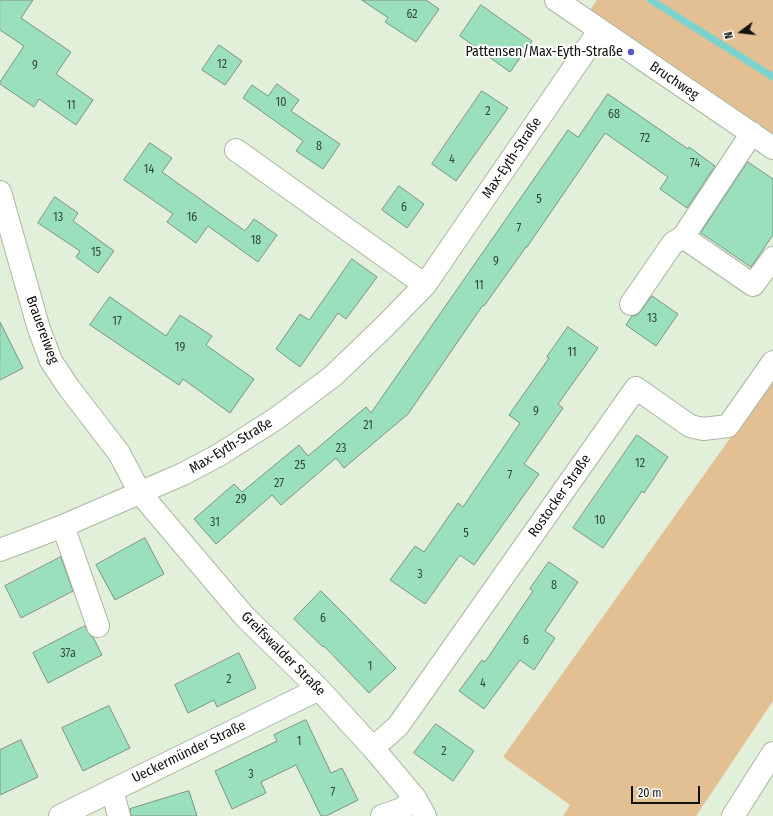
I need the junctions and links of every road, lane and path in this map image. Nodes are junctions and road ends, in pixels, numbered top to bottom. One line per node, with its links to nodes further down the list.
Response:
1 (556, 0): 2 (street, Bruchweg)
2 (599, 31): 3 (street, Bruchweg); 9 (street, Max-Eyth-Straße)
3 (752, 134): 4 (street, Bruchweg); 7 (street)
4 (773, 148)
5 (236, 150): 9 (street)
6 (0, 192): 12 (street, Brauereiweg)
7 (683, 237): 8 (street); 10 (street)
8 (773, 258)
9 (425, 285): 12 (street, Max-Eyth-Straße)
10 (631, 304)
11 (773, 362): 17 (street, Rostocker Straße)
12 (140, 493): 13 (street, Max-Eyth-Straße); 16 (street, Greifswalder Straße)
13 (63, 526): 14 (street, Max-Eyth-Straße); 15 (street)
14 (0, 550)
15 (98, 626)
16 (319, 689): 17 (street, Greifswalder Straße); 19 (street, Ueckermünder Straße)
17 (373, 748): 20 (street, Greifswalder Straße)
18 (773, 753): 24 (street)
19 (112, 790): 21 (street, Ueckermünder Straße); 22 (street)
20 (420, 807): 23 (street)
21 (60, 816)
22 (120, 816)
23 (382, 816)
24 (733, 816)

